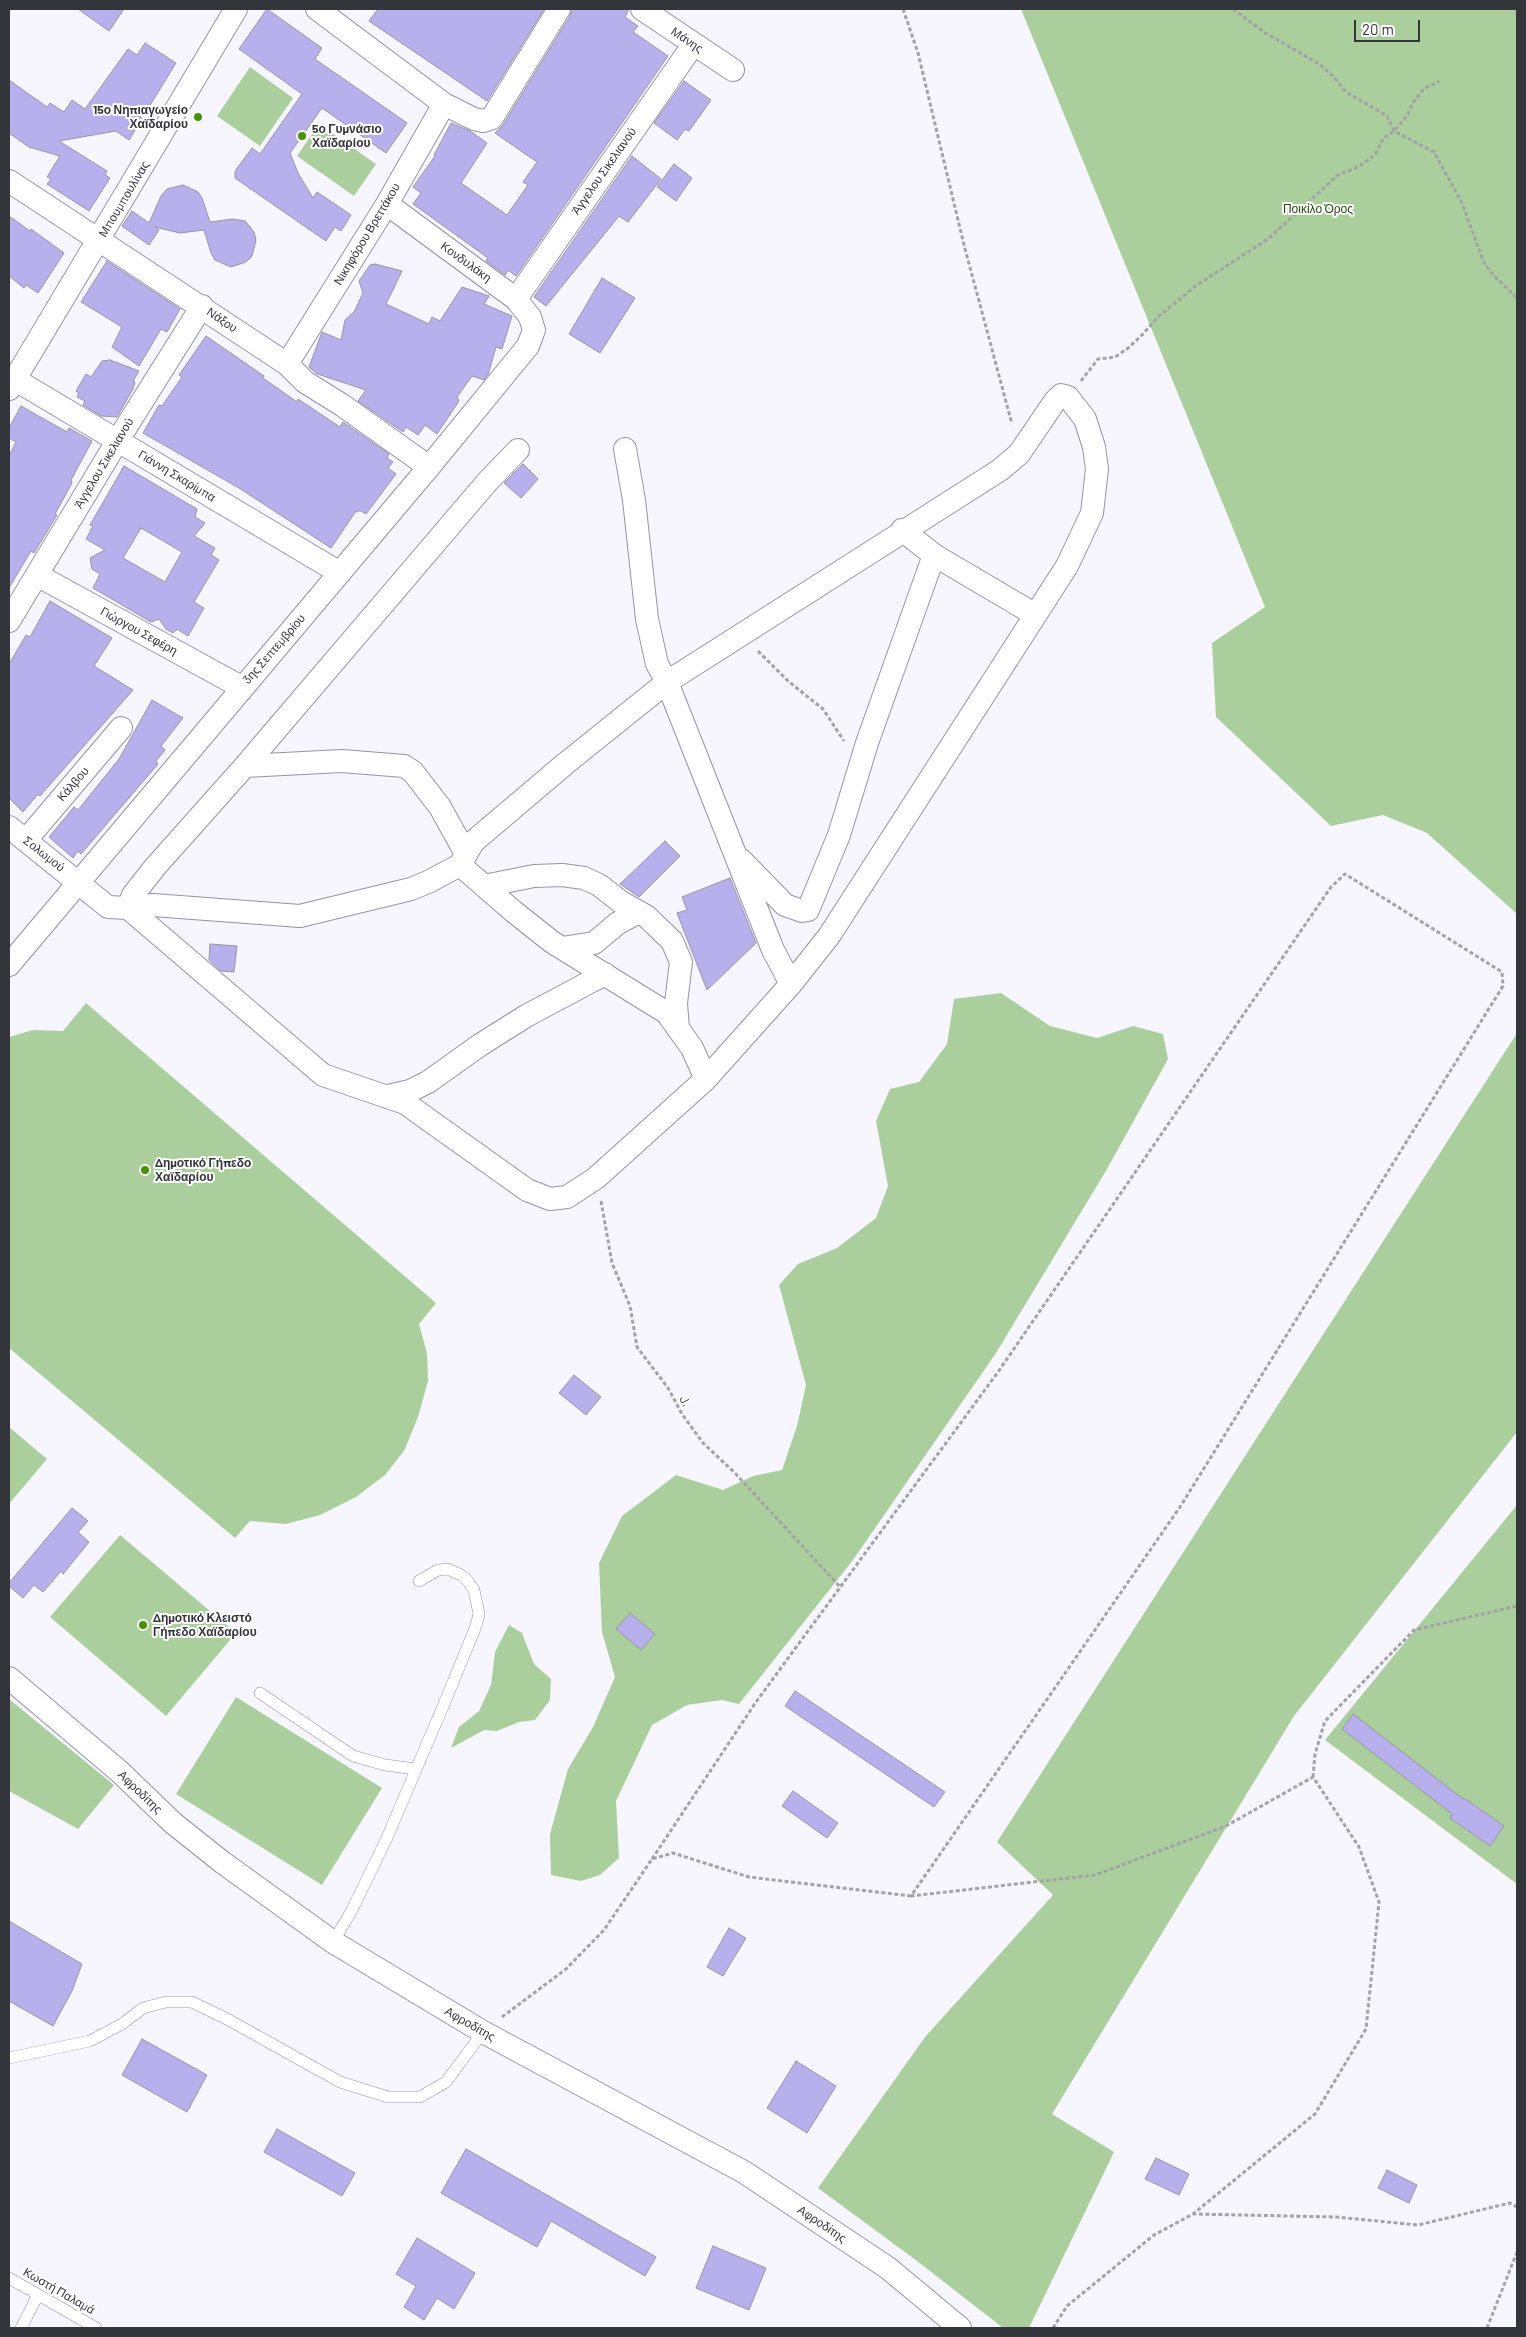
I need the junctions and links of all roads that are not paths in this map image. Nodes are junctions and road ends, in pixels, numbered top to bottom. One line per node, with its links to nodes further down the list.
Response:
1 (236, 9): 10 (street, Μπουμπουλίνας)
2 (318, 9): 7 (street)
3 (559, 9): 7 (street)
4 (642, 9): 5 (street, Μάνης)
5 (693, 45): 6 (street, Μάνης); 11 (street, Άγγελου Σικελιανού)
6 (733, 70)
7 (444, 104): 9 (street, Νικηφόρου Βρεττάκου)
8 (9, 181): 10 (street, Νάξου)
9 (387, 204): 11 (street, Κονδυλάκη); 14 (street, Νικηφόρου Βρεττάκου)
10 (100, 240): 12 (street, Νάξου); 15 (street, Μπουμπουλίνας)
11 (516, 299): 13 (street, Κονδυλάκη)
12 (202, 306): 14 (street, Νάξου); 16 (street, Άγγελου Σικελιανού)
13 (534, 330): 19 (street, 3ης Σεπτεμβρίου)
14 (287, 364): 19 (street, Νάξου)
15 (11, 384): 16 (street, Γιάννη Σκαρίμπα)
16 (118, 440): 22 (street, Γιάννη Σκαρίμπα); 23 (street, Άγγελου Σικελιανού)
17 (625, 449): 26 (street)
18 (518, 450): 29 (street)
19 (429, 466): 22 (street, 3ης Σεπτεμβρίου)
20 (902, 530): 21 (street); 25 (street); 26 (street)
21 (934, 555): 25 (street); 31 (street)
22 (340, 573): 27 (street, 3ης Σεπτεμβρίου)
23 (37, 575): 24 (street, Άγγελου Σικελιανού); 27 (street, Γιώργου Σεφέρη)
24 (10, 614)
25 (1034, 614): 40 (street)
26 (667, 682): 31 (street); 32 (street)
27 (241, 687): 33 (street, 3ης Σεπτεμβρίου)
28 (121, 728): 30 (street, Κάλβου)
29 (245, 766): 32 (street); 35 (street)
30 (17, 833): 33 (street, Σολωμού)
31 (733, 852): 40 (street)
32 (463, 859): 34 (street); 35 (street)
33 (78, 881): 35 (street, Σολωμού); 38 (street, 3ης Σεπτεμβρίου)
34 (484, 886): 36 (street); 37 (street)
35 (128, 908): 43 (street)
36 (639, 912): 37 (street); 41 (street)
37 (562, 948): 39 (street)
38 (9, 964)
39 (605, 974): 41 (street); 43 (street)
40 (791, 984): 42 (street)
41 (678, 1029): 42 (street)
42 (706, 1079): 43 (street)
43 (388, 1096)
44 (419, 1581): 47 (lane)
45 (9, 1678): 48 (street, Αφροδίτης)
46 (260, 1693): 47 (lane)
47 (416, 1769): 48 (lane)
48 (333, 1942): 49 (street, Αφροδίτης)
49 (483, 2032): 50 (lane); 55 (street, Αφροδίτης)
50 (9, 2058)
51 (9, 2278): 52 (lane, Κωστή Παλαμά)
52 (38, 2295): 53 (lane); 54 (lane, Κωστή Παλαμά)
53 (21, 2328)
54 (96, 2328)
55 (960, 2328)

